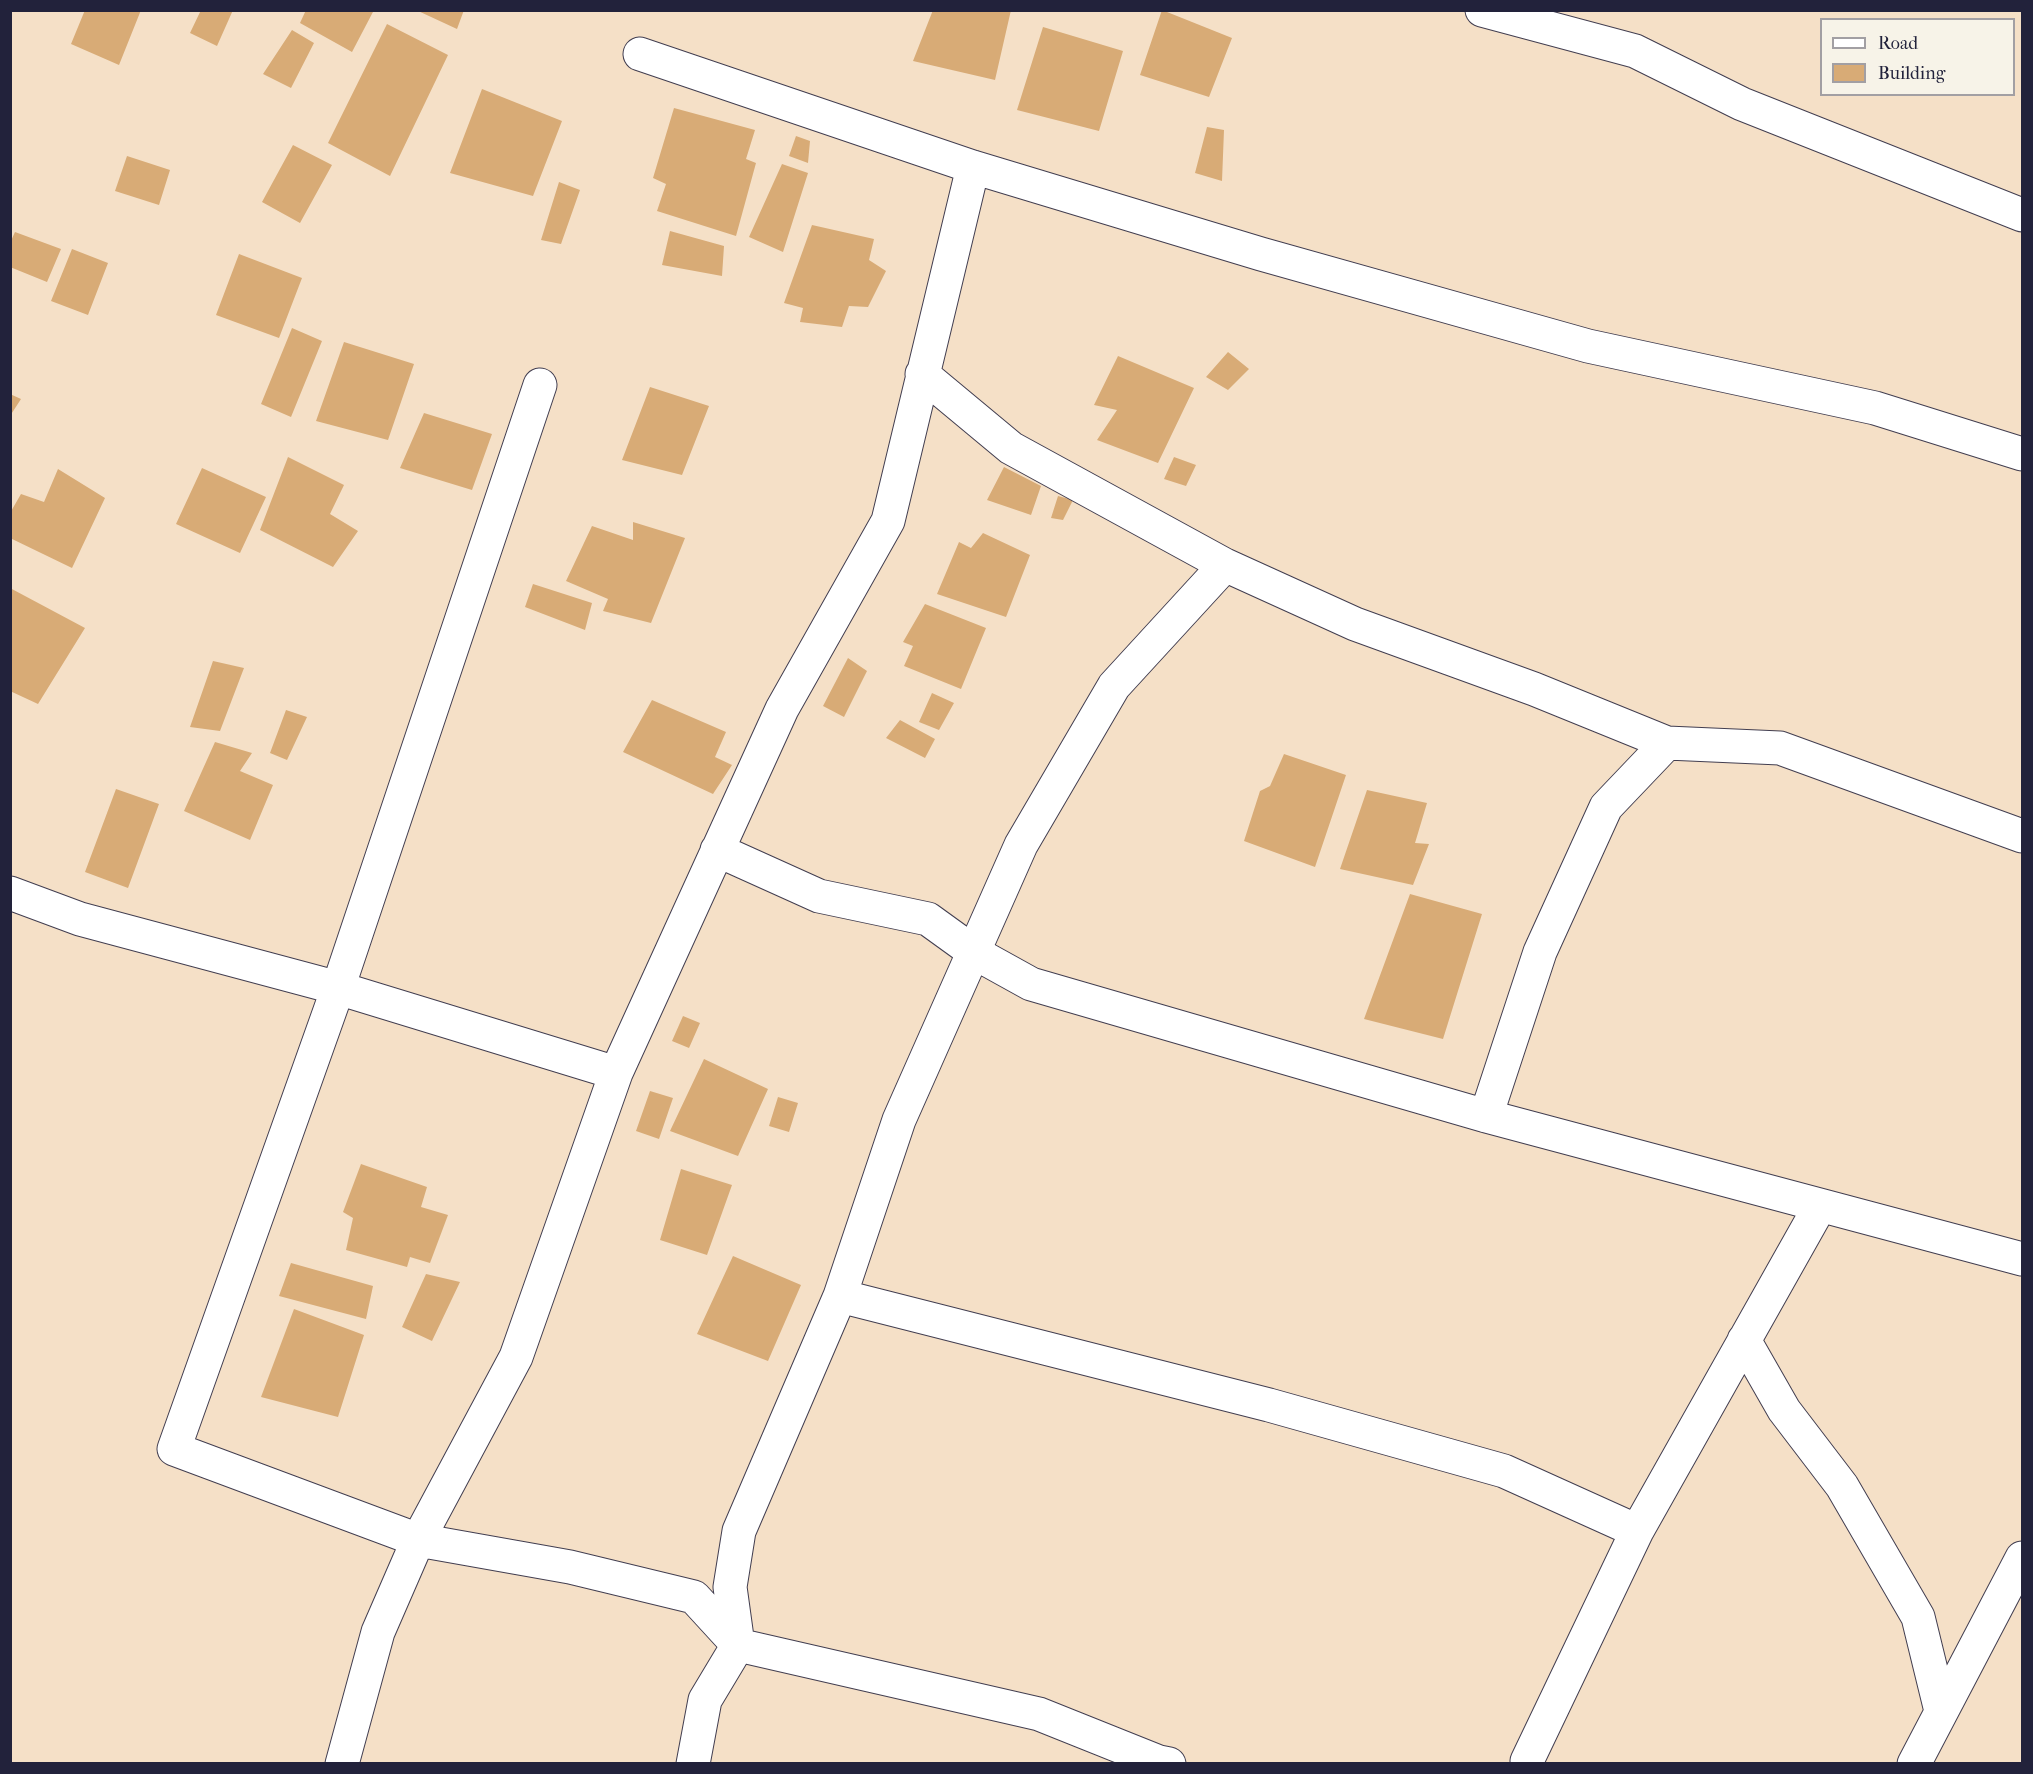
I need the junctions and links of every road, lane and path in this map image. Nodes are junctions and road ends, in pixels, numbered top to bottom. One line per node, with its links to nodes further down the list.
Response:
1 (1482, 10): 4 (street)
2 (640, 54): 3 (street)
3 (973, 167): 5 (street); 7 (street)
4 (2022, 215)
5 (922, 374): 8 (street); 11 (street)
6 (540, 385): 14 (street)
7 (2022, 454)
8 (1225, 565): 9 (street); 13 (street)
9 (1667, 743): 10 (street); 16 (street)
10 (2022, 836)
11 (717, 850): 13 (street); 15 (street)
12 (10, 893): 14 (street)
13 (975, 953): 16 (street); 19 (street)
14 (338, 988): 15 (street); 22 (street)
15 (616, 1073): 22 (street)
16 (1486, 1116): 17 (street)
17 (1820, 1206): 18 (street); 20 (street)
18 (2022, 1259)
19 (840, 1296): 21 (street); 24 (street)
20 (1744, 1340): 21 (street); 25 (street)
21 (1637, 1531): 26 (street)
22 (418, 1540): 24 (street); 27 (street)
23 (2022, 1558): 25 (street)
24 (738, 1645): 28 (street); 29 (street)
25 (1941, 1711): 30 (street)
26 (1527, 1763)
27 (342, 1764)
28 (693, 1764)
29 (1169, 1764)
30 (1914, 1764)

